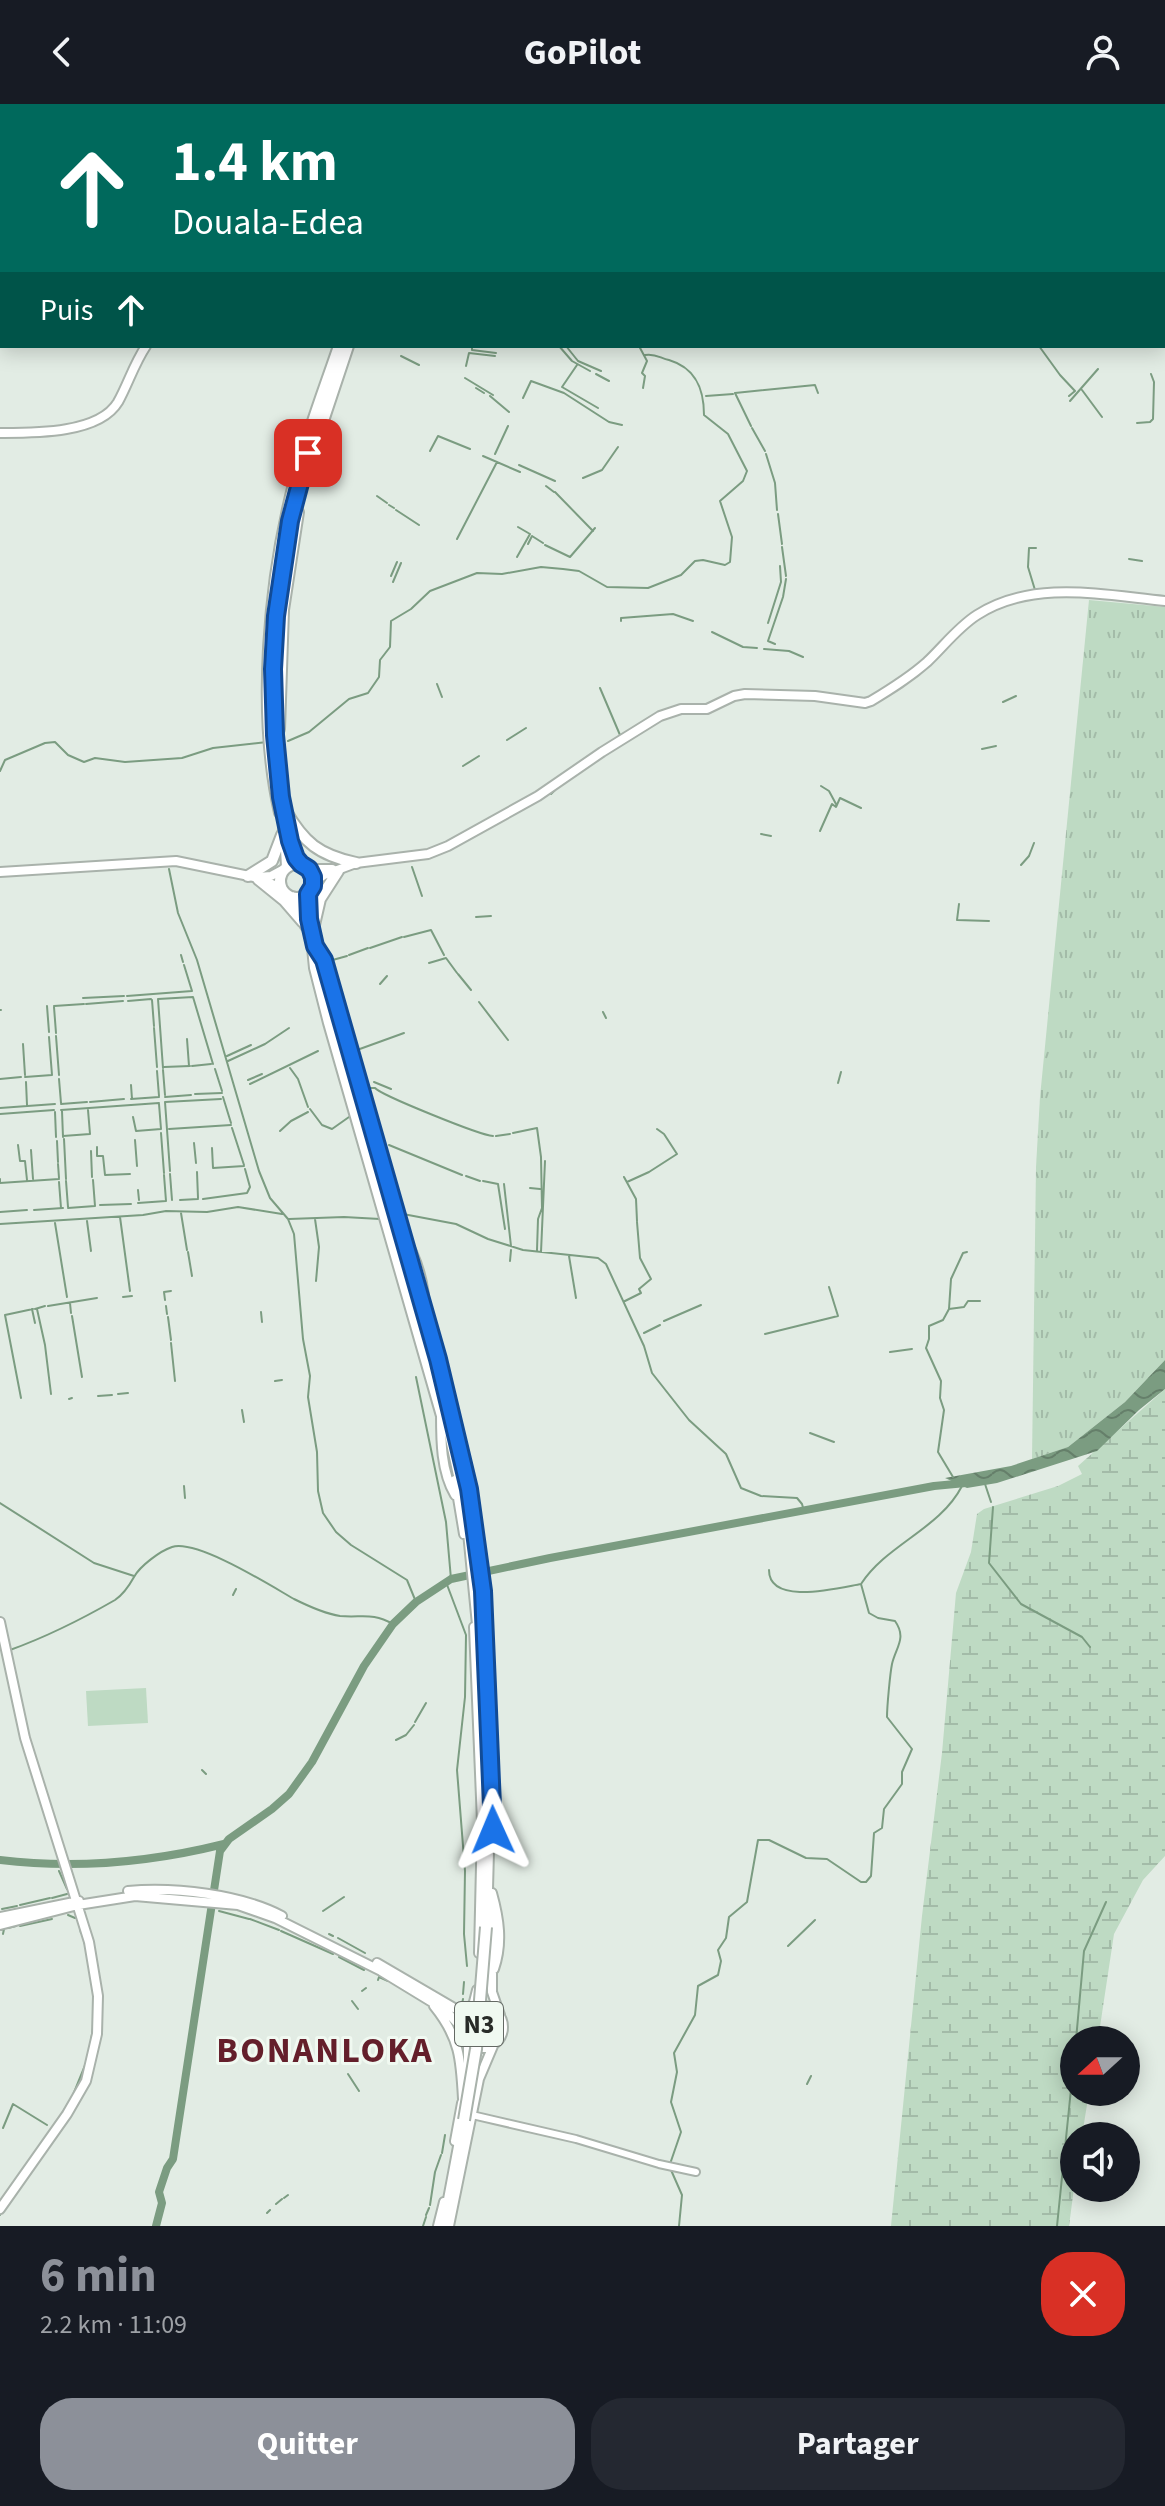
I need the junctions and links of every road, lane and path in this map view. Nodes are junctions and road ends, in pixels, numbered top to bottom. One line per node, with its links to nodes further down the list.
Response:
1 (145, 348): 5 (main road)
2 (342, 348): 9 (main road, N3)
3 (342, 348): 8 (main road)
4 (342, 348): 7 (highway, N3)
5 (0, 433)
6 (1165, 601): 10 (main road)
7 (281, 797): 8 (highway, N3); 9 (highway, N3)
8 (285, 810): 10 (highway); 11 (highway, N3)
9 (283, 829): 12 (highway, N3); 15 (highway)
10 (356, 863): 13 (main road)
11 (305, 867): 12 (highway); 13 (main road); 17 (highway, N3)
12 (286, 868): 15 (main road); 16 (highway, N3)
13 (339, 870): 17 (main road); 20 (highway)
14 (0, 872): 15 (main road)
15 (254, 877): 16 (main road); 19 (highway)
16 (282, 888): 18 (highway, N3)
17 (311, 888): 18 (highway); 20 (highway, N3)
18 (292, 897): 19 (highway, N3)
19 (305, 924): 20 (highway, N3)
20 (314, 944): 21 (highway, N3); 21 (main road); 21 (main road)
21 (473, 1556): 22 (highway, N3)
22 (477, 1592): 28 (main road); 32 (main road); 37 (highway, N3, bridge)
23 (0, 1622): 25 (main road)
24 (225, 1901): 25 (main road); 29 (main road); 30 (main road)
25 (77, 1903): 26 (main road); 27 (main road); 39 (main road)
26 (0, 1917)
27 (0, 1925)
28 (477, 1990): 30 (main road); 31 (main road)
29 (428, 2000): 33 (main road); 36 (main road)
30 (451, 2006): 31 (main road)
31 (467, 2012): 32 (main road); 33 (main road)
32 (500, 2015): 35 (main road)
33 (461, 2027): 34 (main road)
34 (468, 2043): 35 (main road); 36 (main road)
35 (493, 2046): 37 (main road)
36 (463, 2099): 40 (main road)
37 (468, 2118): 38 (street); 40 (highway, N3)
38 (696, 2172)
39 (0, 2209)
40 (444, 2226)

